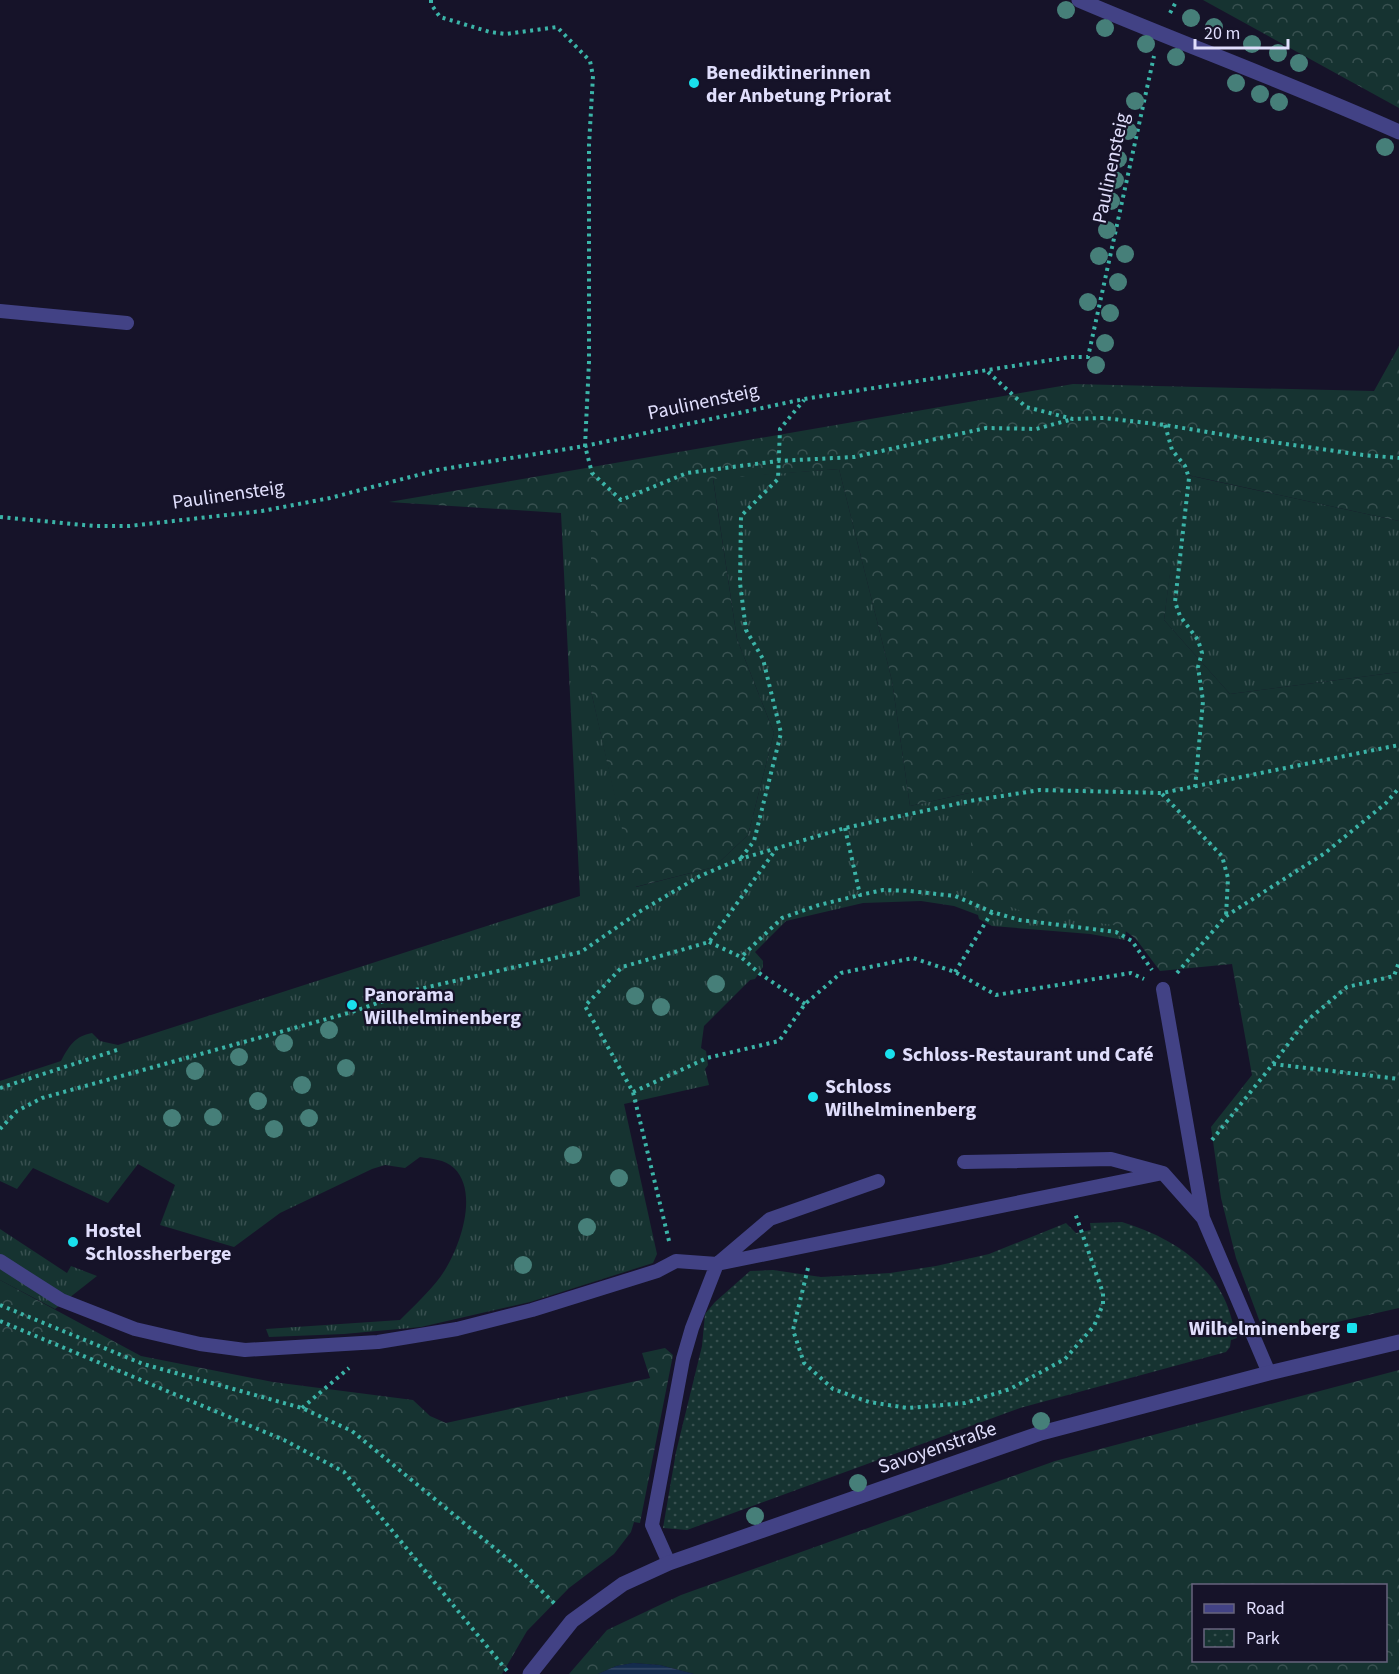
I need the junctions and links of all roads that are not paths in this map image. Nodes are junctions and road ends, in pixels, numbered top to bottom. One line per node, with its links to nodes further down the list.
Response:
1 (1079, 0): 2 (street)
2 (1399, 132)
3 (0, 311): 4 (lane)
4 (127, 323)
5 (1163, 989): 9 (lane)
6 (964, 1162): 7 (lane)
7 (1164, 1173): 9 (lane); 11 (lane)
8 (878, 1181): 11 (lane)
9 (1203, 1218): 13 (lane)
10 (0, 1261): 11 (lane)
11 (717, 1264): 14 (lane)
12 (1399, 1342): 13 (street, Savoyenstraße)
13 (1269, 1373): 14 (street, Savoyenstraße)
14 (669, 1563): 15 (street, Savoyenstraße)
15 (530, 1674)

